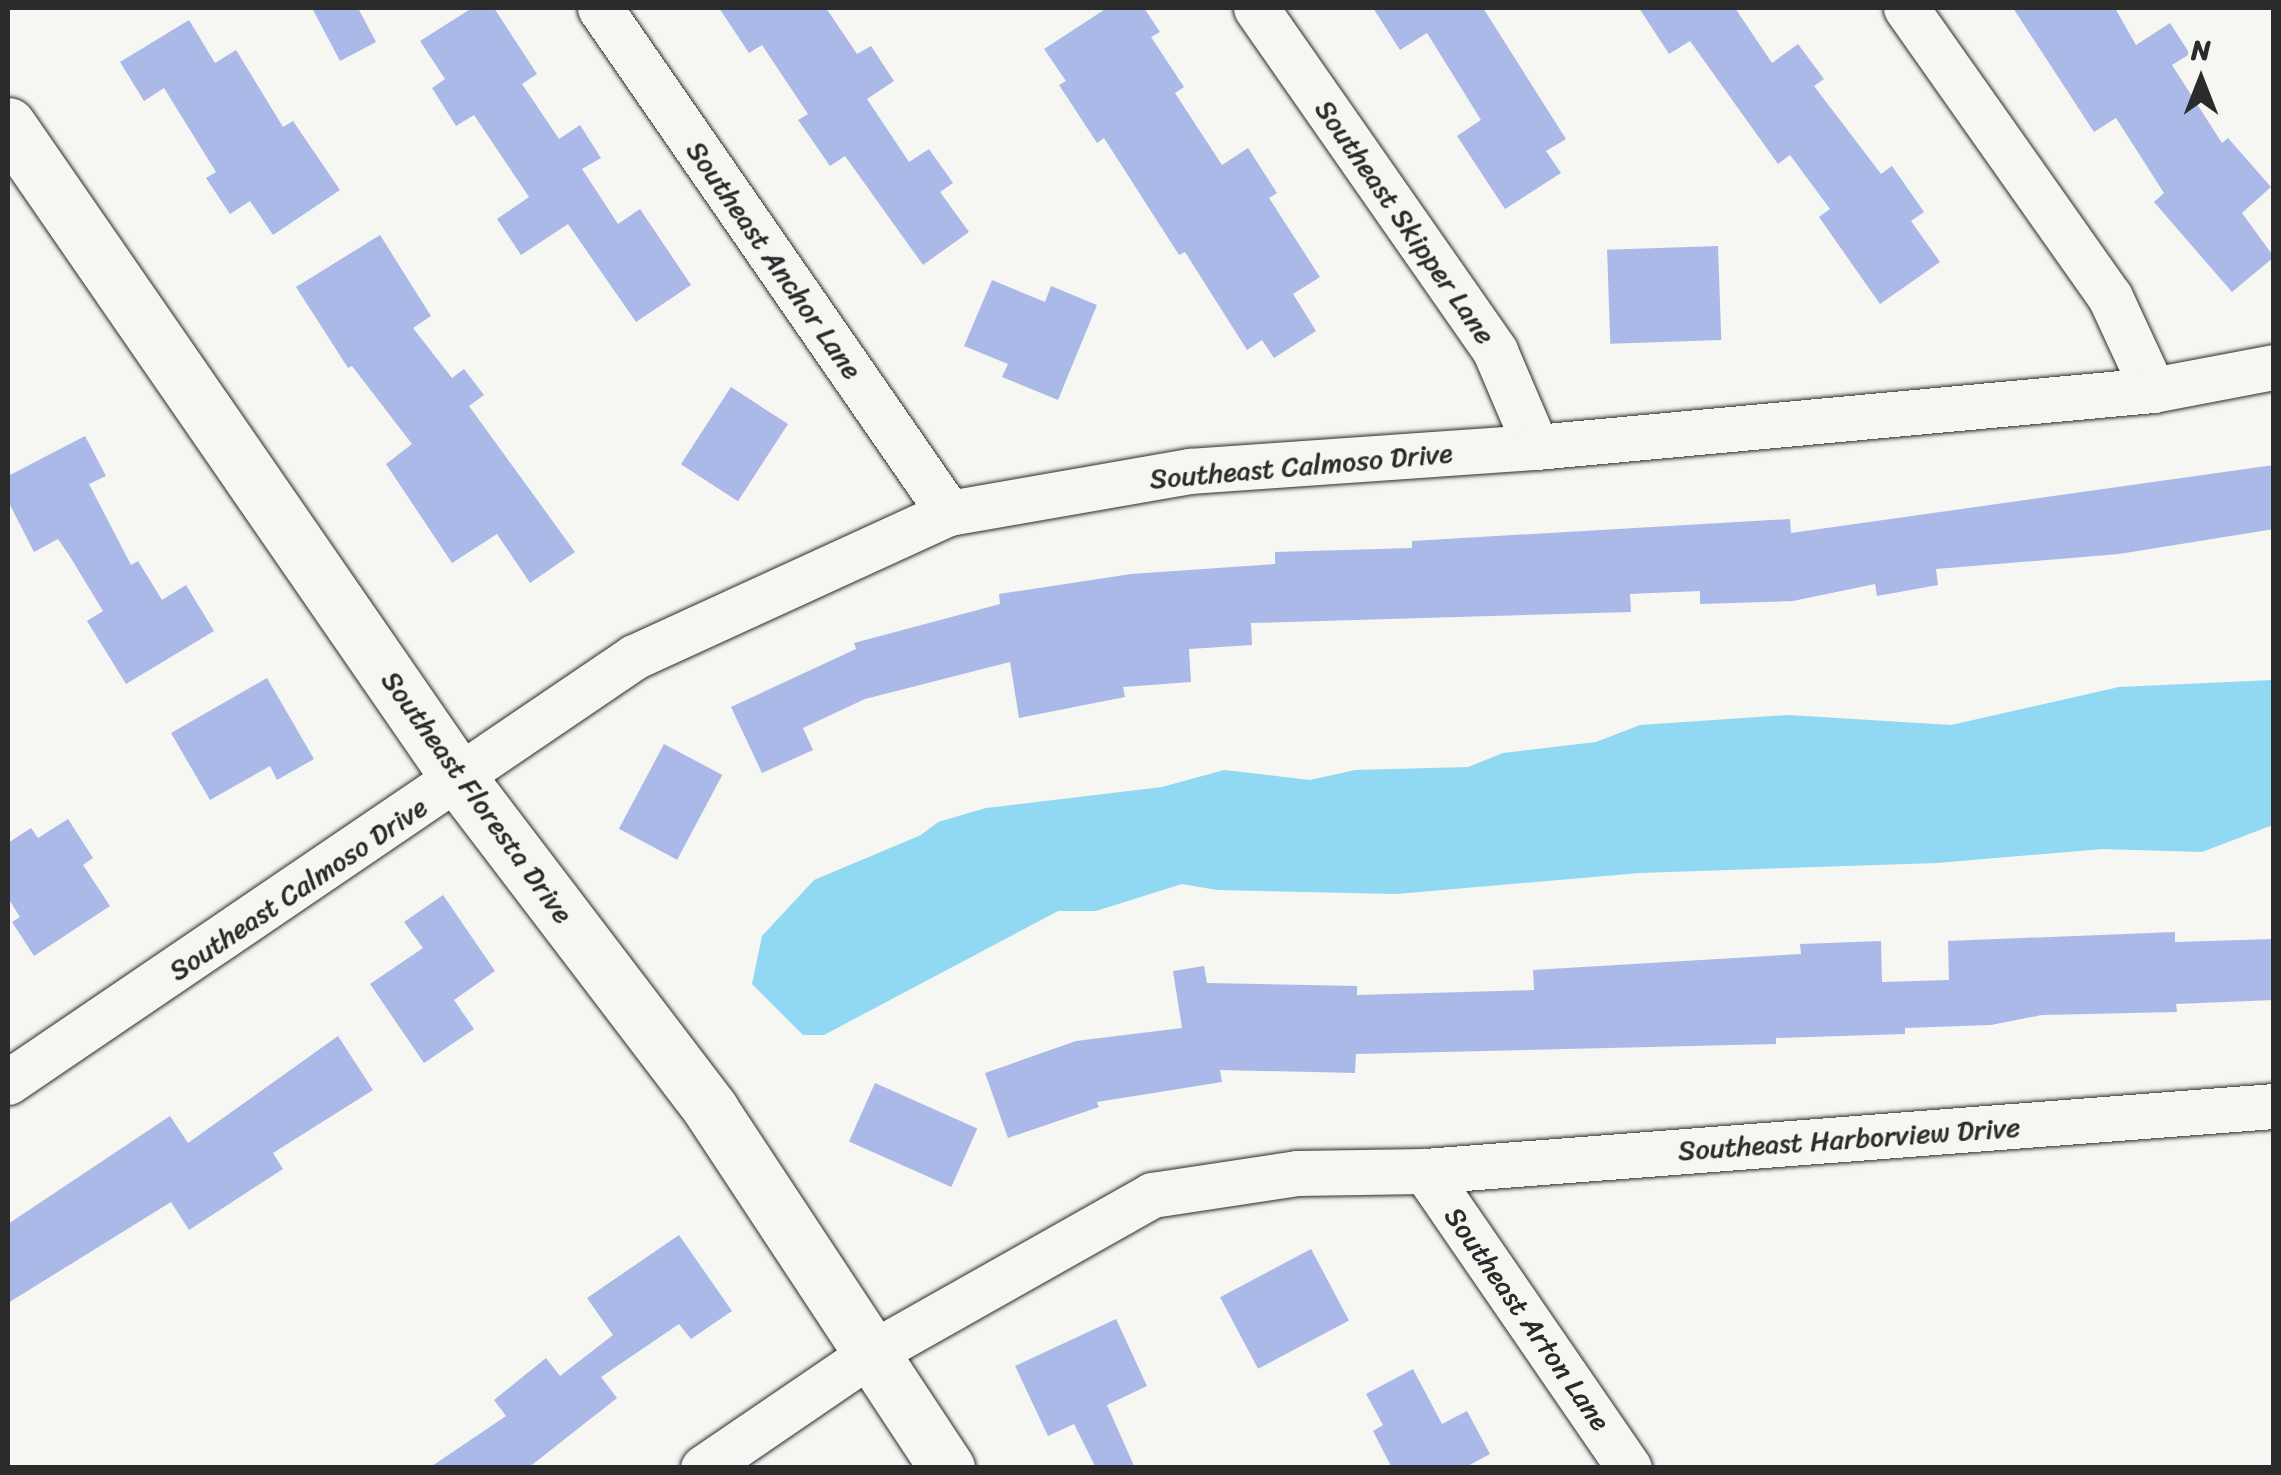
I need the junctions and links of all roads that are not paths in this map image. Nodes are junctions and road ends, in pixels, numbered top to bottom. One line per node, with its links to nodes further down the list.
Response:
1 (600, 8): 8 (street, Southeast Anchor Lane)
2 (1256, 8): 7 (street, Southeast Skipper Lane)
3 (1906, 8): 6 (street)
4 (8, 125): 9 (street, Southeast Floresta Drive)
5 (2274, 367): 6 (street, Southeast Calmoso Drive)
6 (2152, 390): 7 (street, Southeast Calmoso Drive)
7 (1536, 447): 8 (street, Southeast Calmoso Drive)
8 (949, 513): 9 (street, Southeast Calmoso Drive)
9 (460, 780): 10 (street, Southeast Calmoso Drive); 13 (street, Southeast Floresta Drive)
10 (8, 1082)
11 (2274, 1106): 12 (street, Southeast Harborview Drive)
12 (1424, 1172): 13 (street, Southeast Harborview Drive); 16 (street, Southeast Arton Lane)
13 (870, 1354): 14 (street, Southeast Harborview Drive); 15 (street, Southeast Floresta Drive)
14 (703, 1468)
15 (946, 1468)
16 (1629, 1468)

